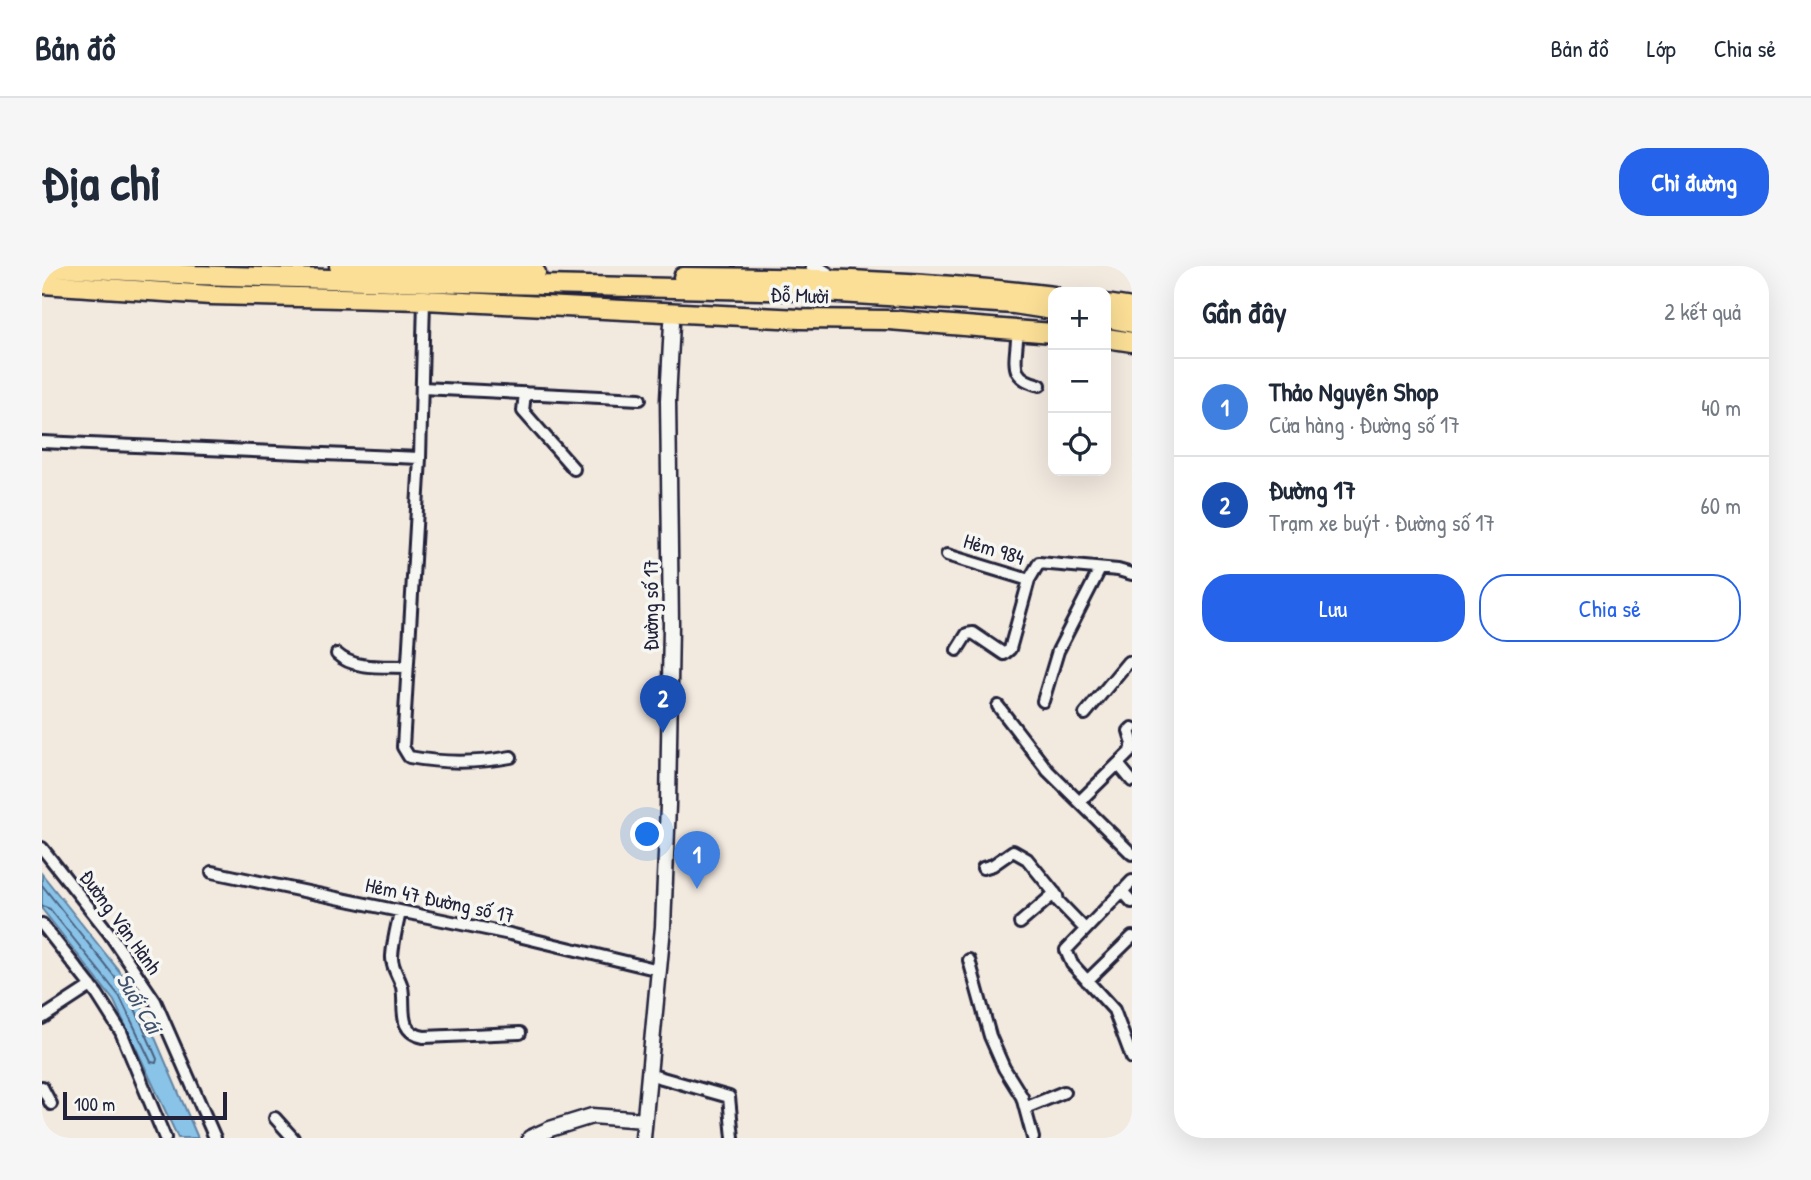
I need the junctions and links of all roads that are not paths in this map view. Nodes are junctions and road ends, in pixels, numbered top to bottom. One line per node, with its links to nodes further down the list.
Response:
1 (42, 266): 8 (highway, Đỗ Mười)
2 (339, 266): 4 (highway, Đỗ Mười)
3 (813, 266): 7 (street)
4 (506, 269): 8 (highway, Đỗ Mười)
5 (701, 275): 6 (highway, Đỗ Mười); 8 (highway, Đỗ Mười); 17 (highway)
6 (778, 278): 7 (highway, Đỗ Mười); 15 (highway, Đỗ Mười); 19 (highway)
7 (834, 279): 10 (highway, Đỗ Mười)
8 (673, 283): 16 (highway)
9 (42, 284): 13 (highway, Đỗ Mười)
10 (1048, 295)
11 (42, 296): 13 (highway, Đỗ Mười)
12 (1111, 305): 14 (highway)
13 (424, 306): 16 (highway, Đỗ Mười); 29 (street)
14 (1132, 308)
15 (1048, 309)
16 (672, 318): 17 (highway, Đỗ Mười); 66 (street, Đường số 17)
17 (699, 319): 19 (highway, Đỗ Mười)
18 (1111, 319): 20 (highway)
19 (778, 323): 21 (highway, Đỗ Mười); 23 (highway, Đỗ Mười)
20 (1132, 323)
21 (1048, 333)
22 (1111, 339): 24 (highway)
23 (1017, 340): 25 (highway, Đỗ Mười); 28 (street)
24 (1132, 342)
25 (1048, 343)
26 (1111, 350): 27 (highway)
27 (1132, 354)
28 (1040, 385)
29 (422, 388): 30 (street); 33 (street)
30 (525, 393): 31 (street); 34 (street)
31 (640, 399)
32 (42, 442): 33 (street)
33 (420, 458): 42 (street)
34 (574, 470)
35 (947, 555): 38 (street, Hẻm 984)
36 (1100, 569): 37 (street); 38 (street); 43 (street)
37 (1132, 574)
38 (1029, 580): 39 (street)
39 (957, 650)
40 (337, 654): 42 (street)
41 (1132, 663): 45 (street)
42 (407, 667): 48 (street)
43 (1043, 701)
44 (998, 706): 51 (street)
45 (1085, 715)
46 (1132, 728): 47 (street)
47 (1132, 744): 49 (street)
48 (511, 757)
49 (1118, 764): 50 (street); 51 (street)
50 (1132, 781)
51 (1080, 801): 53 (street)
52 (42, 848): 80 (street, Đường Vận Hành)
53 (1132, 853)
54 (983, 868): 58 (street)
55 (212, 872): 60 (street, Hẻm 47 Đường số 17)
56 (1132, 881): 57 (street)
57 (1122, 891): 59 (street); 63 (street)
58 (1055, 893): 61 (street); 63 (street)
59 (1132, 902)
60 (400, 912): 66 (street, Hẻm 47 Đường số 17); 70 (street)
61 (1020, 923)
62 (42, 924): 68 (street)
63 (1085, 929): 67 (street)
64 (1132, 937): 67 (street)
65 (969, 960): 76 (street)
66 (659, 971): 72 (street, Đường số 17)
67 (1087, 981): 71 (street)
68 (91, 986): 69 (street); 79 (street)
69 (42, 1018)
70 (520, 1033)
71 (1132, 1058)
72 (648, 1073): 78 (street, Đường số 17); 84 (street)
73 (42, 1087): 75 (street)
74 (1064, 1093): 76 (street)
75 (51, 1104)
76 (1025, 1108): 85 (street)
77 (275, 1118): 81 (street)
78 (644, 1120): 82 (street); 83 (street, Đường số 17)
79 (166, 1138)
80 (215, 1138)
81 (293, 1138)
82 (530, 1138)
83 (643, 1138)
84 (733, 1138)
85 (1033, 1138)

